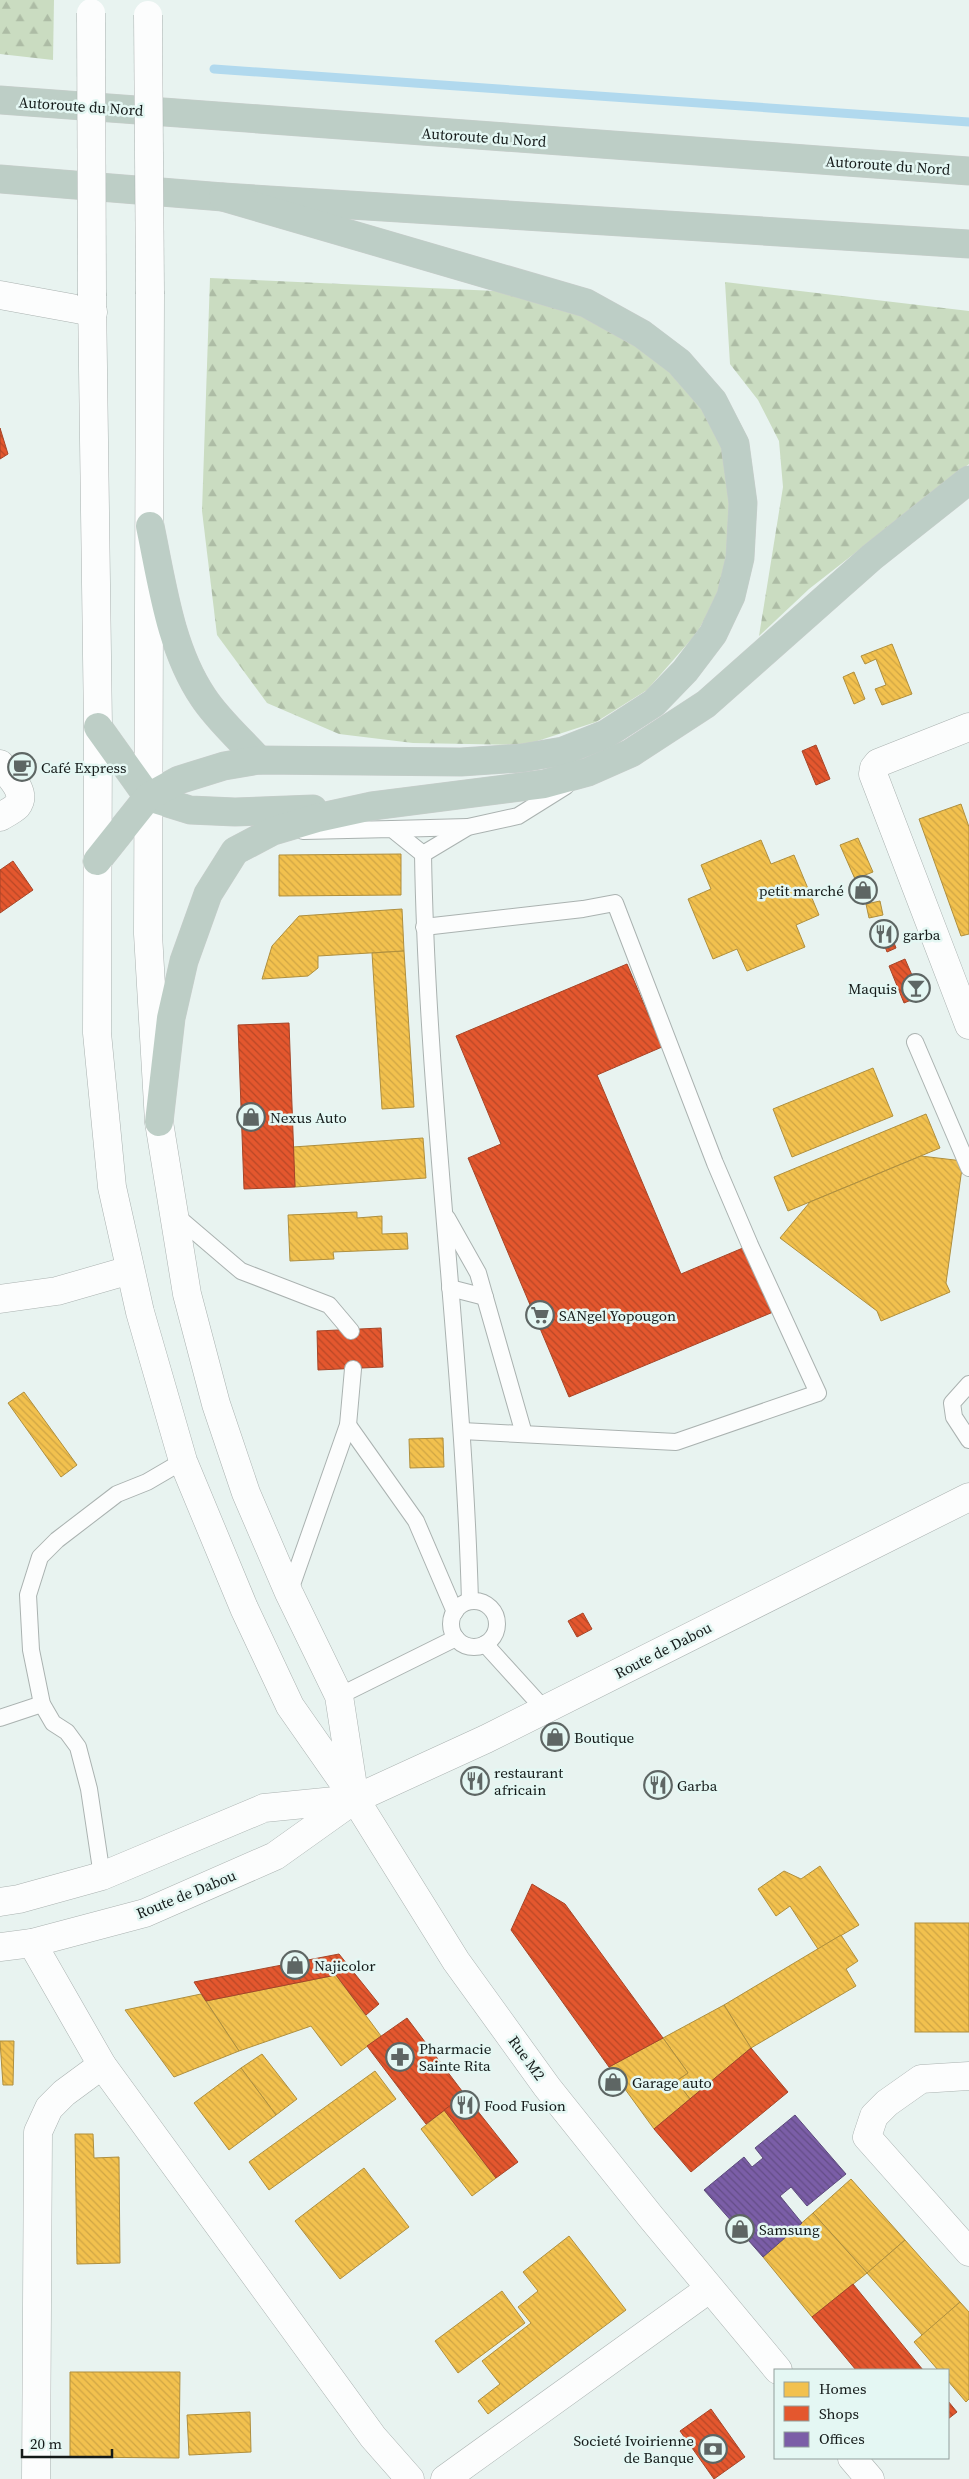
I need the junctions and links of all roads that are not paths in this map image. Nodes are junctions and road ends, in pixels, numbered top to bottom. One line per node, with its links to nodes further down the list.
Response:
1 (91, 7): 9 (main road, Rue M2, bridge)
2 (148, 8): 11 (main road, bridge)
3 (0, 100): 4 (highway, Autoroute du Nord)
4 (969, 170)
5 (0, 180): 6 (highway)
6 (223, 197): 7 (highway); 14 (highway)
7 (969, 244)
8 (0, 295): 9 (main road)
9 (93, 304): 12 (main road, Rue M2)
10 (969, 480): 16 (highway)
11 (150, 526): 14 (highway); 17 (main road)
12 (98, 727): 17 (highway); 24 (main road, Rue M2)
13 (969, 727): 26 (main road)
14 (259, 760): 17 (highway)
15 (0, 764): 19 (main road)
16 (588, 772): 18 (highway); 20 (lane)
17 (148, 797): 18 (highway); 24 (highway); 29 (main road)
18 (372, 806): 22 (highway)
19 (0, 817)
20 (468, 827): 21 (lane); 23 (lane)
21 (392, 829): 22 (lane); 23 (lane)
22 (273, 831): 29 (highway)
23 (424, 854): 25 (lane)
24 (97, 861): 33 (main road, Rue M2)
25 (424, 927): 32 (lane); 42 (lane)
26 (962, 988): 27 (main road)
27 (969, 1025)
28 (915, 1042): 30 (lane)
29 (158, 1122): 31 (main road)
30 (969, 1168)
31 (172, 1211): 37 (lane); 46 (main road)
32 (444, 1212): 34 (lane); 35 (lane)
33 (130, 1270): 36 (main road); 44 (main road, Rue M2)
34 (450, 1288): 35 (lane); 41 (lane)
35 (485, 1297): 42 (lane)
36 (0, 1299)
37 (351, 1331)
38 (353, 1369): 40 (lane)
39 (969, 1384): 43 (lane)
40 (348, 1425): 46 (lane); 48 (lane)
41 (462, 1430): 42 (lane); 47 (lane)
42 (524, 1434)
43 (969, 1440)
44 (183, 1460): 52 (lane); 55 (main road, Rue M2)
45 (969, 1496): 53 (main road, Route de Dabou)
46 (288, 1593): 51 (main road)
47 (470, 1601): 48 (lane); 50 (lane)
48 (455, 1612): 49 (lane)
49 (456, 1638): 50 (lane); 51 (lane)
50 (485, 1644): 53 (lane)
51 (339, 1696): 55 (main road)
52 (42, 1704): 54 (lane); 56 (lane)
53 (544, 1709): 55 (main road, Route de Dabou)
54 (0, 1718)
55 (355, 1799): 56 (main road, Route de Dabou); 58 (main road, Route de Dabou); 63 (main road, Rue M2)
56 (102, 1876): 57 (main road, Route de Dabou)
57 (0, 1902)
58 (32, 1943): 59 (main road, Route de Dabou); 60 (main road)
59 (0, 1947)
60 (102, 2065): 66 (main road); 67 (main road)
61 (969, 2076): 62 (main road)
62 (969, 2252)
63 (710, 2289): 64 (main road, Rue M2); 68 (main road)
64 (777, 2369)
65 (853, 2459): 69 (main road)
66 (36, 2479)
67 (410, 2479)
68 (445, 2479)
69 (870, 2479)

